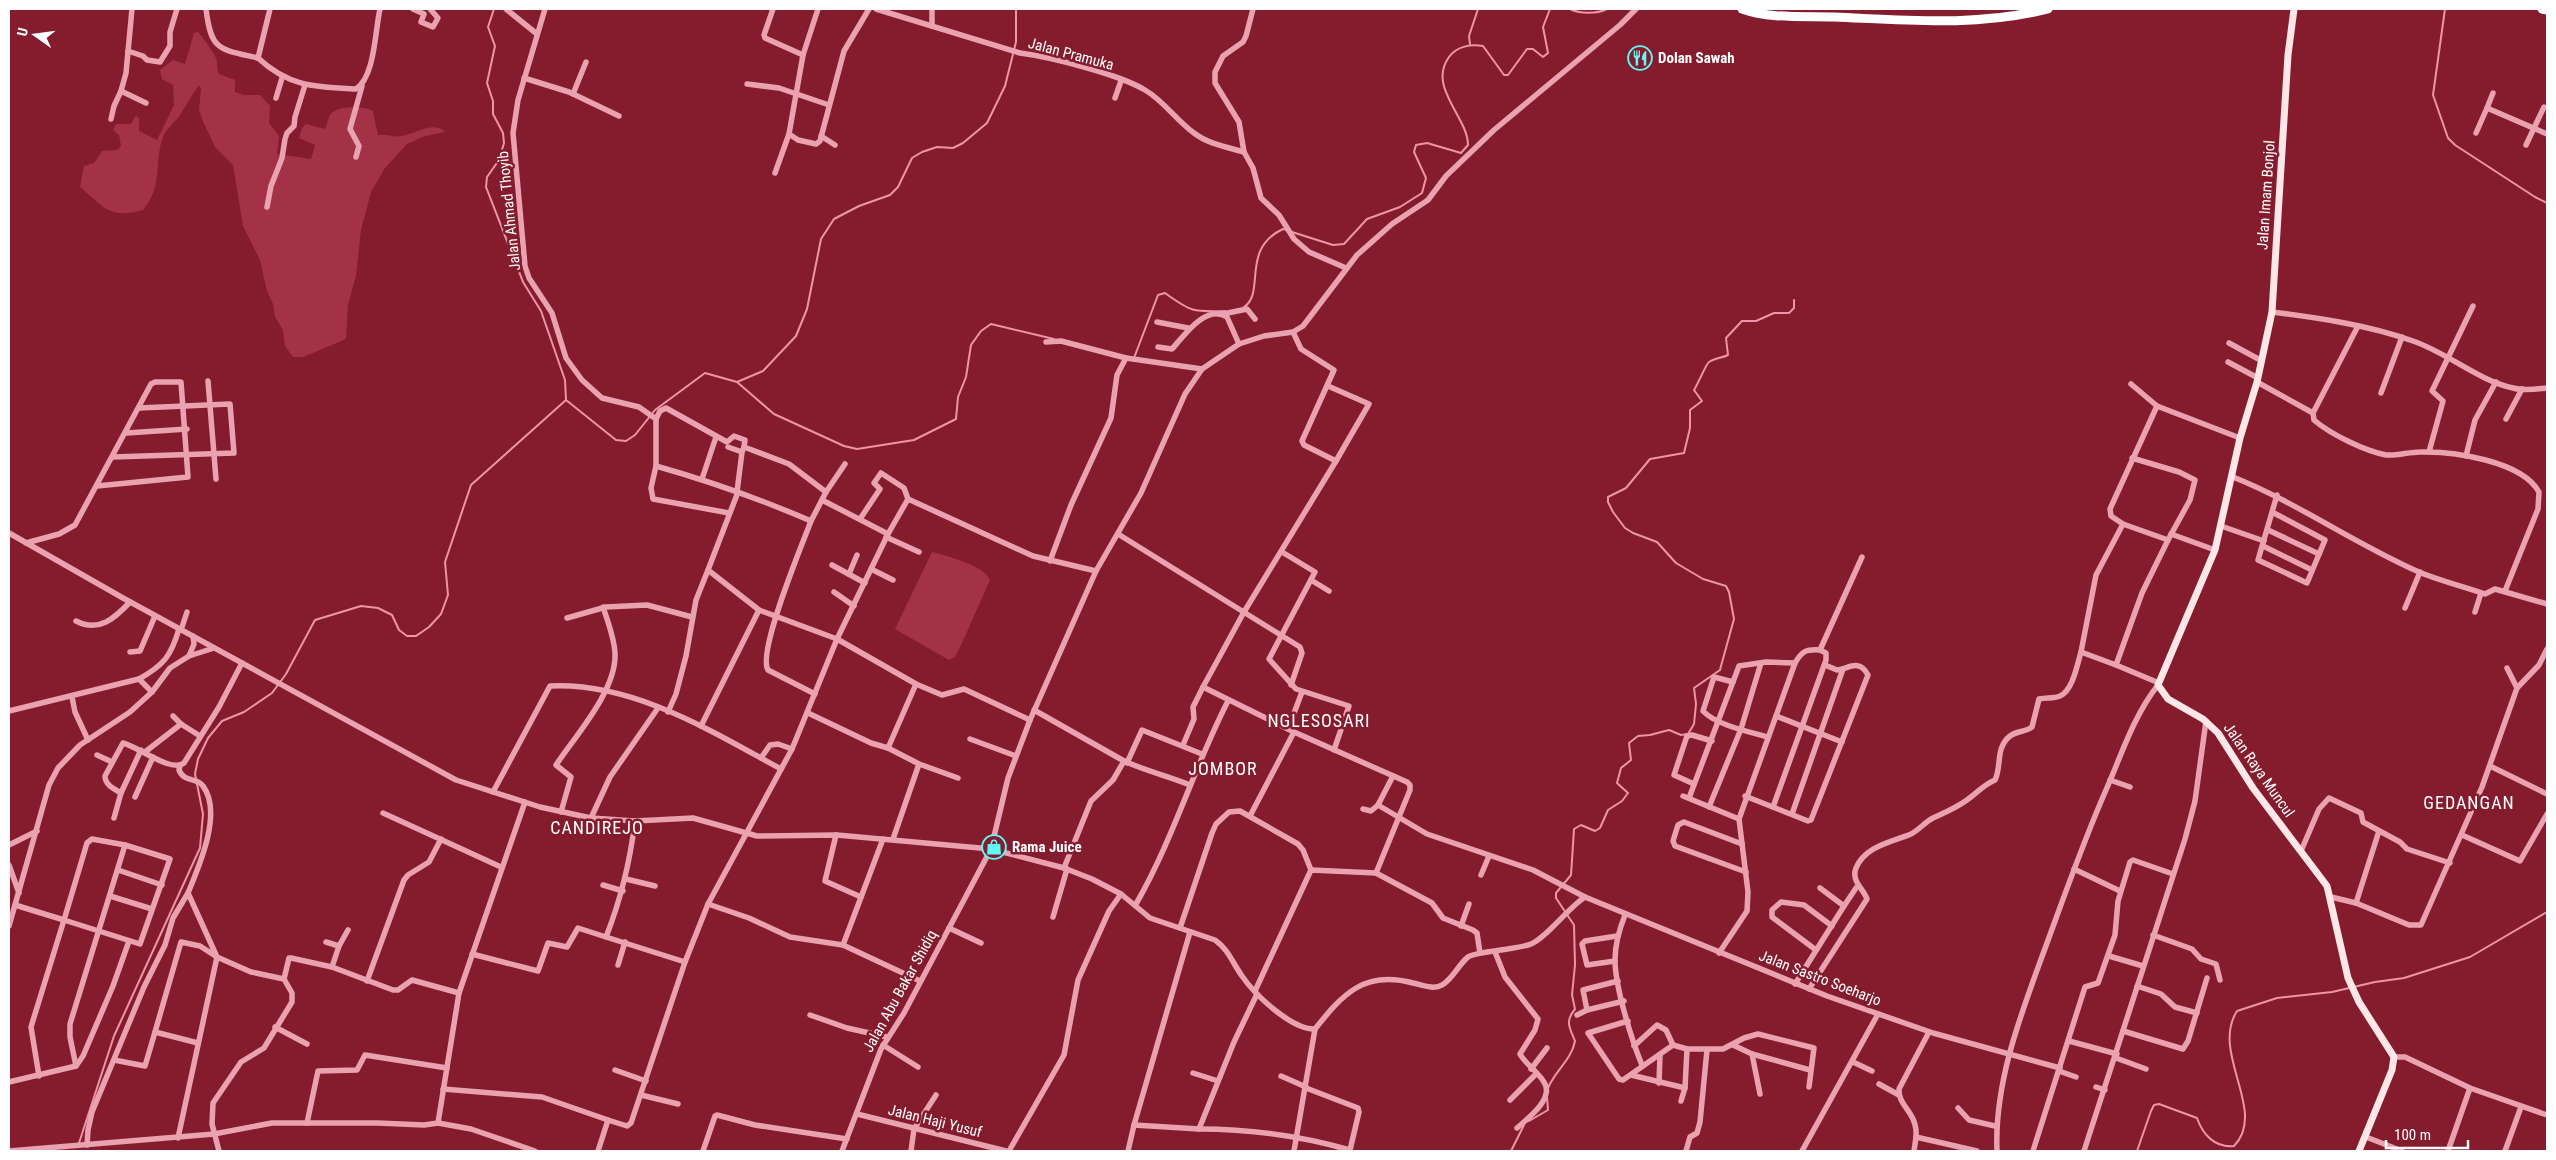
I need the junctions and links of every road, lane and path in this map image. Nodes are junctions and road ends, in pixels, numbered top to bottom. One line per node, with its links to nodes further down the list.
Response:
1 (132, 9): 25 (street)
2 (177, 9): 25 (street)
3 (206, 9): 27 (street)
4 (270, 9): 27 (street)
5 (380, 9): 34 (street)
6 (413, 9): 21 (street)
7 (506, 9): 24 (street)
8 (544, 9): 24 (street, Jalan Ahmad Thoyib)
9 (772, 9): 26 (street)
10 (818, 9): 26 (street)
11 (869, 9): 42 (street)
12 (876, 9): 23 (street, Jalan Pramuka)
13 (932, 9): 23 (street)
14 (1253, 9): 54 (street)
15 (1636, 9): 58 (street)
16 (1742, 9): 22 (highway)
17 (2048, 9): 22 (highway)
18 (2294, 9): 60 (main road, Jalan Imam Bonjol)
19 (2542, 9): 20 (highway)
20 (2547, 10)
21 (427, 11)
22 (2013, 13)
23 (932, 26): 31 (street, Jalan Pramuka)
24 (537, 34): 30 (street, Jalan Ahmad Thoyib)
25 (128, 51): 35 (street)
26 (803, 55): 38 (street)
27 (258, 58): 29 (street)
28 (586, 62): 37 (street)
29 (282, 78): 33 (street); 39 (street)
30 (524, 78): 37 (street); 90 (street, Jalan Ahmad Thoyib)
31 (1121, 80): 40 (street); 54 (street, Jalan Pramuka)
32 (747, 84): 38 (street)
33 (305, 85): 34 (street); 57 (street)
34 (362, 86): 55 (street)
35 (120, 91): 41 (street); 46 (street)
36 (2493, 93): 44 (street)
37 (574, 94): 45 (street)
38 (798, 94): 42 (street); 49 (street)
39 (276, 98)
40 (1115, 98)
41 (146, 102)
42 (829, 106): 51 (street)
43 (2544, 107): 47 (street)
44 (2487, 108): 47 (street); 48 (street)
45 (619, 116)
46 (111, 120)
47 (2535, 128): 50 (street); 53 (street)
48 (2476, 132)
49 (789, 134): 51 (street); 56 (street)
50 (2547, 134)
51 (821, 136): 52 (street)
52 (835, 145)
53 (2526, 145)
54 (1244, 152): 58 (street)
55 (356, 157)
56 (774, 172)
57 (267, 207)
58 (1346, 268): 66 (street)
59 (2473, 306): 72 (street)
60 (2272, 312): 64 (street); 74 (main road, Jalan Imam Bonjol)
61 (1223, 314): 62 (street); 65 (street); 70 (street)
62 (1255, 319)
63 (1157, 322): 65 (street)
64 (2358, 326): 67 (street); 89 (street)
65 (1188, 328): 71 (street)
66 (1293, 332): 70 (street); 81 (street)
67 (2402, 337): 72 (street); 84 (street)
68 (1046, 342): 73 (street)
69 (2229, 343): 74 (street)
70 (1239, 344): 76 (street)
71 (1158, 347)
72 (2447, 357): 79 (street); 98 (street)
73 (1126, 358): 76 (street); 136 (street)
74 (2262, 361): 77 (main road, Jalan Imam Bonjol)
75 (2228, 362): 77 (street)
76 (1202, 369): 124 (street, Jalan Abu Bakar Shidiq)
77 (2257, 380): 89 (street); 95 (main road)
78 (208, 381): 85 (street)
79 (2496, 382): 83 (street); 101 (street)
80 (2131, 384): 87 (street)
81 (1328, 386): 104 (street); 104 (street)
82 (2547, 388): 83 (street)
83 (2522, 389): 91 (street)
84 (2381, 393)
85 (209, 404): 86 (street); 100 (street); 100 (street)
86 (185, 405): 88 (street); 88 (street); 92 (street)
87 (2157, 406): 95 (street); 103 (street)
88 (139, 408): 93 (street)
89 (2313, 413): 98 (street)
90 (654, 418): 94 (street); 106 (street)
91 (2506, 420)
92 (186, 429): 93 (street); 99 (street)
93 (127, 433): 102 (street)
94 (716, 437): 97 (street); 108 (street)
95 (2240, 438): 107 (main road)
96 (728, 448): 97 (street)
97 (743, 449): 111 (street); 112 (street)
98 (2429, 452): 101 (street)
99 (188, 454): 100 (street); 102 (street); 110 (street)
100 (214, 454): 109 (street)
101 (2466, 456): 148 (street)
102 (113, 457): 110 (street)
103 (2132, 458): 120 (street); 125 (street)
104 (1336, 461): 132 (street)
105 (845, 464): 112 (street)
106 (656, 466): 108 (street); 117 (street)
107 (2232, 477): 113 (street); 121 (main road)
108 (702, 478): 111 (street)
109 (216, 479)
110 (97, 486): 128 (street)
111 (738, 492): 117 (street); 119 (street)
112 (826, 492): 114 (street)
113 (2277, 495): 116 (street); 142 (street)
114 (822, 500): 118 (street); 119 (street)
115 (908, 500): 118 (street); 126 (street); 136 (street)
116 (2272, 512): 122 (street); 133 (street)
117 (729, 513): 139 (street)
118 (860, 520): 126 (street)
119 (811, 521): 162 (street)
120 (2122, 524): 127 (street); 173 (street)
121 (2221, 526): 129 (street); 130 (main road)
122 (2268, 530): 129 (street); 133 (street)
123 (9, 533): 128 (street)
124 (1118, 534): 141 (street, Jalan Abu Bakar Shidiq); 158 (street)
125 (2171, 534): 127 (street); 130 (street)
126 (887, 535): 131 (street); 138 (street)
127 (2168, 540): 180 (street)
128 (26, 543): 151 (street)
129 (2264, 543): 140 (street); 140 (street)
130 (2215, 550): 187 (main road)
131 (919, 552)
132 (1282, 552): 145 (street); 158 (street)
133 (2319, 554): 140 (street)
134 (857, 555): 143 (street)
135 (1862, 557): 171 (street)
136 (1050, 561): 141 (street)
137 (832, 565): 143 (street)
138 (871, 569): 144 (street); 146 (street)
139 (708, 570): 156 (street); 161 (street)
140 (2312, 570)
141 (1096, 571): 198 (street, Jalan Abu Bakar Shidiq)
142 (2420, 572): 150 (street); 155 (street)
143 (849, 574): 146 (street)
144 (894, 580)
145 (1311, 580): 147 (street); 166 (street)
146 (865, 583): 153 (street)
147 (1330, 591)
148 (2505, 591): 150 (street); 152 (street)
149 (834, 592): 153 (street)
150 (2481, 592): 159 (street)
151 (130, 602): 160 (street); 164 (street)
152 (2547, 604)
153 (854, 606): 168 (street)
154 (603, 608): 161 (street); 163 (street); 191 (street)
155 (2405, 608)
156 (759, 610): 162 (street); 208 (street)
157 (187, 612): 165 (street)
158 (1244, 612): 166 (street); 189 (street)
159 (2475, 612)
160 (155, 616): 165 (street); 172 (street)
161 (692, 617): 200 (street)
162 (776, 617): 168 (street); 194 (street)
163 (567, 618)
164 (76, 621)
165 (180, 630): 167 (street); 175 (street)
166 (1281, 634): 188 (street); 188 (street)
167 (193, 636): 169 (street); 174 (street)
168 (837, 639): 186 (street); 194 (street)
169 (214, 648): 174 (street); 176 (street)
170 (2547, 649): 190 (street)
171 (1820, 650): 178 (street); 179 (street)
172 (130, 652)
173 (2081, 652): 180 (street); 348 (street)
174 (188, 656): 181 (street)
175 (164, 662): 181 (street); 184 (street)
176 (242, 663): 213 (street); 241 (street)
177 (1761, 663): 178 (street); 185 (street); 210 (street)
178 (1795, 663): 203 (street)
179 (1825, 665): 183 (street); 209 (street)
180 (2116, 665): 187 (street)
181 (170, 668): 192 (street)
182 (2507, 668): 190 (street)
183 (1843, 669): 212 (street); 218 (street)
184 (139, 679): 192 (street); 195 (street)
185 (1733, 682): 205 (street); 205 (street)
186 (916, 684): 204 (street); 220 (street)
187 (2158, 684): 206 (main road, Jalan Raya Muncul); 237 (street)
188 (1292, 685): 193 (street)
189 (1203, 687): 196 (street); 219 (street)
190 (2517, 688): 233 (street)
191 (606, 690): 197 (street); 241 (street); 251 (street)
192 (152, 692): 216 (street)
193 (1302, 692): 211 (street); 222 (street)
194 (815, 694): 201 (street)
195 (72, 696): 199 (street); 216 (street)
196 (1228, 700): 211 (street); 224 (street)
197 (658, 708): 200 (street); 257 (street)
198 (1034, 710): 204 (street, Jalan Abu Bakar Shidiq); 230 (street)
199 (9, 712)
200 (668, 712): 208 (street)
201 (808, 713): 220 (street); 221 (street)
202 (173, 716): 207 (street)
203 (1776, 716): 209 (street); 214 (street)
204 (1030, 720): 226 (street, Jalan Abu Bakar Shidiq)
205 (1720, 721): 210 (street); 217 (street)
206 (2206, 721): 273 (main road, Jalan Raya Muncul); 284 (street)
207 (181, 724): 213 (street); 223 (street)
208 (701, 726): 228 (street)
209 (1802, 727): 212 (street); 249 (street)
210 (1741, 729): 214 (street); 248 (street)
211 (1291, 731): 222 (street); 255 (street)
212 (1820, 733): 218 (street); 253 (street)
213 (200, 736): 232 (street)
214 (1768, 737): 244 (street)
215 (970, 739): 226 (street)
216 (88, 740): 261 (street)
217 (1712, 741): 238 (street); 238 (street)
218 (1842, 742): 253 (street)
219 (1183, 745): 224 (street); 230 (street)
220 (888, 748): 231 (street)
221 (792, 749): 228 (street); 234 (street)
222 (1334, 750): 235 (street)
223 (143, 751): 227 (street); 229 (street); 242 (street)
224 (1202, 754): 239 (street)
225 (97, 755): 229 (street)
226 (1016, 756): 272 (street, Jalan Abu Bakar Shidiq)
227 (153, 757): 232 (street); 245 (street)
228 (762, 758): 234 (street)
229 (112, 762): 242 (street)
230 (1125, 762): 239 (street); 278 (street)
231 (919, 764): 236 (street); 268 (street)
232 (180, 766): 295 (street)
233 (2490, 766): 243 (street); 265 (street)
234 (781, 769): 263 (street)
235 (1393, 776): 247 (street); 258 (street)
236 (958, 778)
237 (2110, 780): 240 (street); 279 (street)
238 (1694, 784): 248 (street)
239 (1190, 785): 303 (street)
240 (2130, 787)
241 (493, 792): 246 (street)
242 (121, 793): 256 (street)
243 (2547, 794)
244 (1745, 796): 249 (street); 259 (street)
245 (134, 797)
246 (524, 802): 251 (street); 277 (street)
247 (1378, 805): 250 (street); 258 (street, Jalan Sastro Soeharjo)
248 (1709, 807): 259 (street)
249 (1773, 807): 253 (street)
250 (1363, 809)
251 (561, 812): 257 (street)
252 (383, 813): 267 (street)
253 (1792, 814)
254 (2547, 814): 265 (street)
255 (1250, 816): 281 (street); 315 (street)
256 (114, 818)
257 (592, 818): 260 (street)
258 (1399, 818): 274 (street, Jalan Sastro Soeharjo); 283 (street)
259 (1739, 819): 270 (street)
260 (635, 821): 263 (street); 286 (street)
261 (37, 831): 269 (street); 294 (street)
262 (2379, 831): 273 (street); 275 (street); 301 (street)
263 (744, 834): 264 (street); 302 (street)
264 (836, 835): 266 (street); 298 (street)
265 (2462, 835): 275 (street)
266 (883, 838): 268 (street); 298 (street)
267 (441, 839): 277 (street); 343 (street)
268 (892, 839): 272 (street)
269 (9, 844)
270 (1742, 844): 282 (street); 282 (street)
271 (126, 845): 280 (street); 287 (street); 310 (street)
272 (991, 849): 278 (street); 314 (street, Jalan Abu Bakar Shidiq)
273 (2301, 851): 300 (main road, Jalan Raya Muncul)
274 (1489, 856): 285 (street); 299 (street, Jalan Sastro Soeharjo)
275 (2450, 863): 301 (street)
276 (9, 865): 294 (street)
277 (502, 867): 332 (street)
278 (1065, 868): 296 (street); 309 (street)
279 (2074, 869): 293 (street); 374 (street)
280 (118, 870): 287 (street); 297 (street)
281 (1311, 870): 283 (street); 350 (street)
282 (1746, 872): 331 (street)
283 (1376, 873): 312 (street)
284 (2173, 874): 293 (street); 319 (street)
285 (1481, 875)
286 (626, 879): 289 (street); 292 (street)
287 (162, 885): 307 (street)
288 (603, 885): 292 (street)
289 (655, 886)
290 (1820, 888): 306 (street)
291 (1856, 888): 306 (street)
292 (623, 891): 320 (street)
293 (2120, 891): 333 (street)
294 (19, 893): 305 (street)
295 (188, 893): 334 (street); 379 (street)
296 (1121, 894): 303 (street); 442 (street)
297 (110, 896): 307 (street); 317 (street)
298 (861, 897): 326 (street)
299 (1585, 897): 308 (street, Jalan Sastro Soeharjo); 329 (street)
300 (2331, 897): 301 (street); 378 (main road, Jalan Raya Muncul)
301 (2356, 903)
302 (708, 904): 326 (street); 336 (street)
303 (1136, 904): 315 (street)
304 (1469, 904): 312 (street)
305 (15, 905): 310 (street); 311 (street)
306 (1844, 906): 313 (street)
307 (152, 909): 322 (street)
308 (1625, 915): 321 (street); 331 (street, Jalan Sastro Soeharjo)
309 (1053, 917)
310 (64, 920): 317 (street); 394 (street)
311 (9, 926)
312 (1461, 926): 330 (street)
313 (1832, 926): 328 (street); 328 (street)
314 (949, 928): 325 (street); 344 (street, Jalan Abu Bakar Shidiq)
315 (1180, 928): 318 (street)
316 (348, 930): 327 (street)
317 (98, 932): 322 (street); 381 (street)
318 (1190, 932): 350 (street); 423 (street)
319 (2153, 935): 338 (street); 342 (street)
320 (606, 936): 324 (street); 332 (street)
321 (1617, 936): 335 (street); 335 (street)
322 (128, 941): 381 (street)
323 (326, 942): 327 (street)
324 (625, 942): 336 (street); 337 (street)
325 (982, 943)
326 (843, 945): 344 (street)
327 (340, 946): 339 (street)
328 (1816, 950): 346 (street)
329 (1495, 952): 330 (street); 385 (street)
330 (1480, 953): 359 (street)
331 (1719, 953): 346 (street, Jalan Sastro Soeharjo)
332 (472, 954): 349 (street)
333 (2109, 956): 338 (street); 364 (street)
334 (218, 957): 341 (street); 361 (street); 365 (street)
335 (1615, 961): 345 (street)
336 (685, 962): 397 (street)
337 (618, 965)
338 (2144, 966): 347 (street)
339 (332, 967): 341 (street); 343 (street)
340 (2207, 978): 353 (street)
341 (284, 979): 358 (street)
342 (2220, 980)
343 (367, 981): 349 (street)
344 (920, 981): 363 (street, Jalan Abu Bakar Shidiq)
345 (1618, 981): 351 (street); 352 (street)
346 (1795, 984): 348 (street, Jalan Sastro Soeharjo)
347 (2137, 986): 353 (street); 360 (street)
348 (1809, 989): 354 (street, Jalan Sastro Soeharjo)
349 (459, 993): 384 (street)
350 (1256, 993): 359 (street); 399 (street)
351 (1624, 1001): 352 (street); 357 (street)
352 (1588, 1010): 356 (street)
353 (2197, 1013): 360 (street)
354 (1878, 1014): 362 (street, Jalan Sastro Soeharjo); 380 (street)
355 (810, 1015): 363 (street)
356 (1577, 1015)
357 (1628, 1021): 369 (street); 393 (street)
358 (275, 1027): 366 (street); 428 (street)
359 (1315, 1029): 402 (street)
360 (2123, 1031): 377 (street)
361 (155, 1032): 365 (street); 379 (street)
362 (1929, 1032): 374 (street, Jalan Sastro Soeharjo); 412 (street)
363 (888, 1037): 367 (street, Jalan Abu Bakar Shidiq)
364 (2068, 1041): 377 (street); 389 (street)
365 (198, 1043): 432 (street)
366 (307, 1044)
367 (883, 1045): 383 (street); 418 (street, Jalan Abu Bakar Shidiq)
368 (1733, 1045): 373 (street); 376 (street); 388 (street)
369 (1634, 1046): 370 (street); 382 (street)
370 (1673, 1046): 372 (street); 375 (street)
371 (1547, 1048): 385 (street)
372 (1687, 1049): 373 (street); 404 (street)
373 (1707, 1050): 445 (street)
374 (2010, 1053): 389 (street, Jalan Sastro Soeharjo); 424 (street)
375 (1660, 1054): 382 (street); 400 (street)
376 (1752, 1054): 388 (street); 409 (street)
377 (2116, 1056): 386 (street); 408 (street)
378 (2394, 1057): 406 (street); 431 (main road)
379 (114, 1060): 434 (street)
380 (1853, 1062): 390 (street); 446 (street)
381 (76, 1066): 394 (street)
382 (1642, 1066): 393 (street)
383 (918, 1067)
384 (447, 1068): 407 (street); 421 (street)
385 (1531, 1068): 392 (street)
386 (2146, 1069)
387 (614, 1070): 397 (street)
388 (1810, 1070): 405 (street)
389 (2059, 1070): 396 (street, Jalan Sastro Soeharjo); 450 (street)
390 (1872, 1071)
391 (1192, 1073): 399 (street)
392 (1536, 1074): 413 (street); 425 (street)
393 (1632, 1075): 400 (street)
394 (39, 1076): 398 (street)
395 (1281, 1076): 402 (street)
396 (2076, 1077)
397 (646, 1081): 410 (street)
398 (9, 1082)
399 (1218, 1082): 427 (street)
400 (1659, 1082): 404 (street)
401 (1879, 1084): 412 (street)
402 (1306, 1087): 429 (street); 429 (street)
403 (2096, 1087): 408 (street)
404 (1684, 1088): 414 (street)
405 (1809, 1088)
406 (2470, 1088): 416 (street); 454 (street)
407 (443, 1089): 420 (street); 422 (street)
408 (2105, 1090): 451 (street)
409 (1760, 1094)
410 (641, 1095): 415 (street); 420 (street)
411 (936, 1095): 426 (street)
412 (1899, 1095): 430 (street)
413 (1510, 1100)
414 (1681, 1100)
415 (678, 1104)
416 (2520, 1107): 419 (street); 455 (street)
417 (1958, 1108): 424 (street)
418 (857, 1114): 426 (street, Jalan Haji Yusuf); 433 (street, Jalan Abu Bakar Shidiq)
419 (2547, 1115)
420 (608, 1120): 438 (street)
421 (307, 1123): 422 (street); 428 (street)
422 (438, 1123): 437 (street)
423 (1134, 1125): 427 (street); 443 (street)
424 (1995, 1126): 449 (street)
425 (1517, 1128)
426 (914, 1129): 441 (street); 442 (street, Jalan Haji Yusuf)
427 (1199, 1129): 429 (street)
428 (214, 1134): 432 (street); 436 (street)
429 (1296, 1136): 444 (street)
430 (1916, 1137): 447 (street); 448 (street)
431 (2366, 1137): 452 (main road); 453 (street)
432 (178, 1138): 434 (street)
433 (847, 1139): 439 (street); 440 (street, Jalan Abu Bakar Shidiq)
434 (87, 1145): 435 (street)
435 (9, 1151)
436 (219, 1151)
437 (535, 1151)
438 (598, 1151)
439 (703, 1151)
440 (842, 1151)
441 (911, 1151)
442 (1008, 1151)
443 (1128, 1151)
444 (1294, 1151)
445 (1686, 1151)
446 (1802, 1151)
447 (1914, 1151)
448 (1977, 1151)
449 (1997, 1151)
450 (2033, 1151)
451 (2084, 1151)
452 (2359, 1151)
453 (2402, 1151)
454 (2448, 1151)
455 (2504, 1151)

